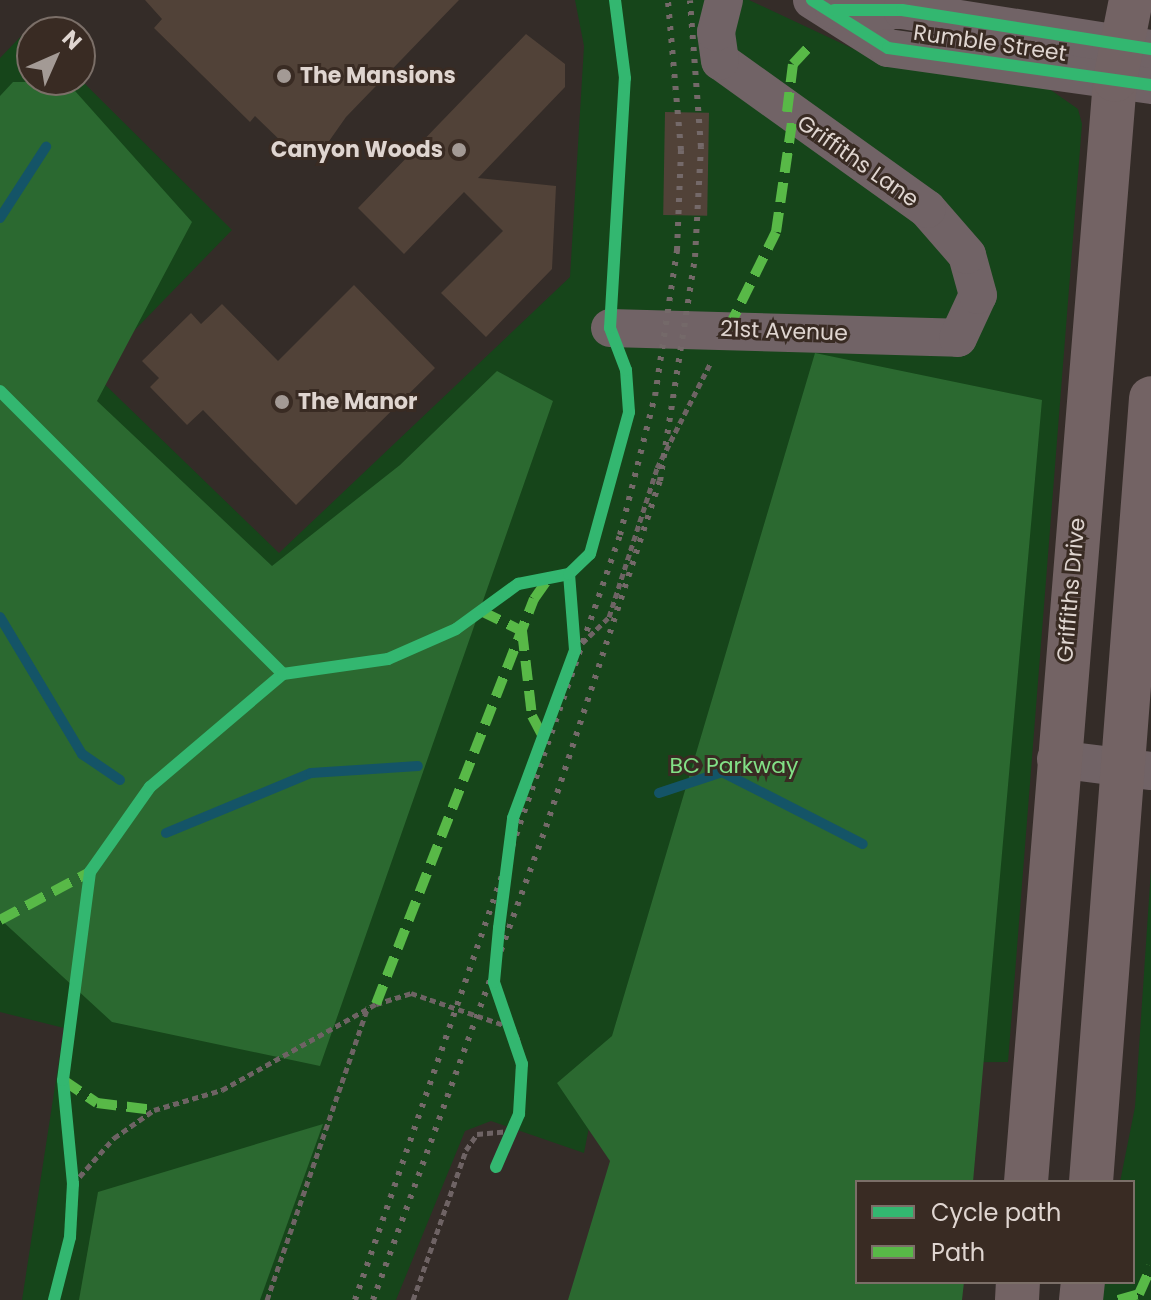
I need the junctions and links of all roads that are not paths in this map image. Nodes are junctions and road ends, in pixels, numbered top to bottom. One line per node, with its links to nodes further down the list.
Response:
1 (724, 0): 7 (street, Griffiths Lane)
2 (1131, 0): 5 (main road, Griffiths Drive)
3 (823, 5): 4 (street, Rumble Street); 5 (street, Rumble Street)
4 (904, 5): 5 (street, Rumble Street)
5 (1134, 64): 9 (main road, Griffiths Drive)
6 (610, 328): 7 (street, 21st Avenue)
7 (958, 338)
8 (1151, 398): 10 (main road)
9 (1056, 759): 10 (street); 11 (main road, Griffiths Drive)
10 (1135, 768): 12 (main road)
11 (1026, 1180)
12 (1091, 1180)

